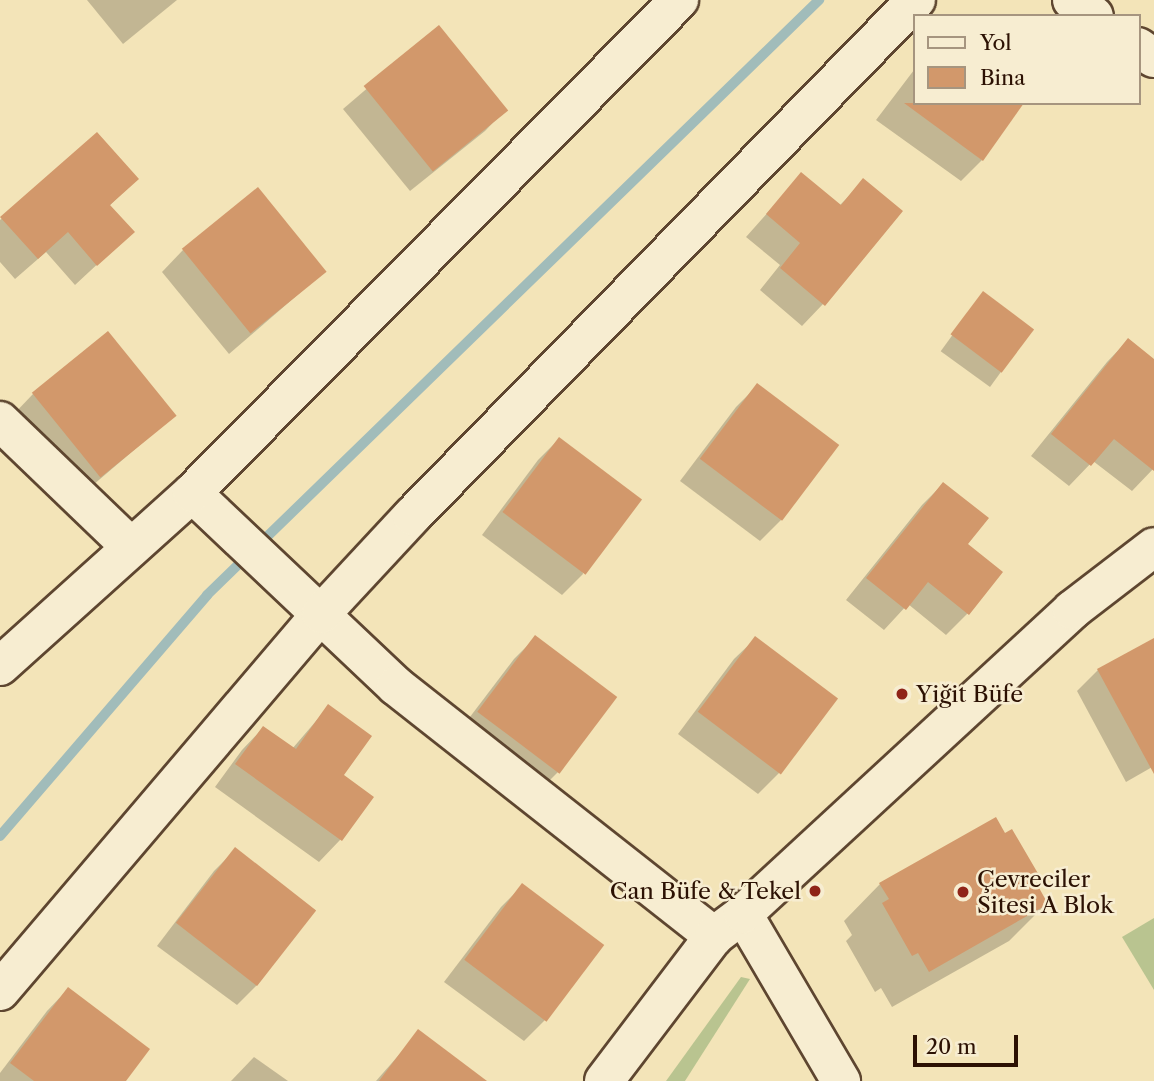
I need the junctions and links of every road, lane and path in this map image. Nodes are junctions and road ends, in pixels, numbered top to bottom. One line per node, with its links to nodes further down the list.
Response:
1 (679, 0): 6 (street)
2 (916, 0): 11 (street)
3 (1072, 0): 4 (street)
4 (1091, 14)
5 (0, 421): 7 (street)
6 (192, 493): 7 (street); 11 (street)
7 (131, 547): 12 (street)
8 (1154, 547): 10 (street)
9 (1154, 563): 10 (street)
10 (1072, 610): 13 (street)
11 (321, 614): 13 (street); 14 (street)
12 (0, 666)
13 (728, 925): 15 (street); 16 (street)
14 (0, 991)
15 (604, 1081)
16 (841, 1081)

